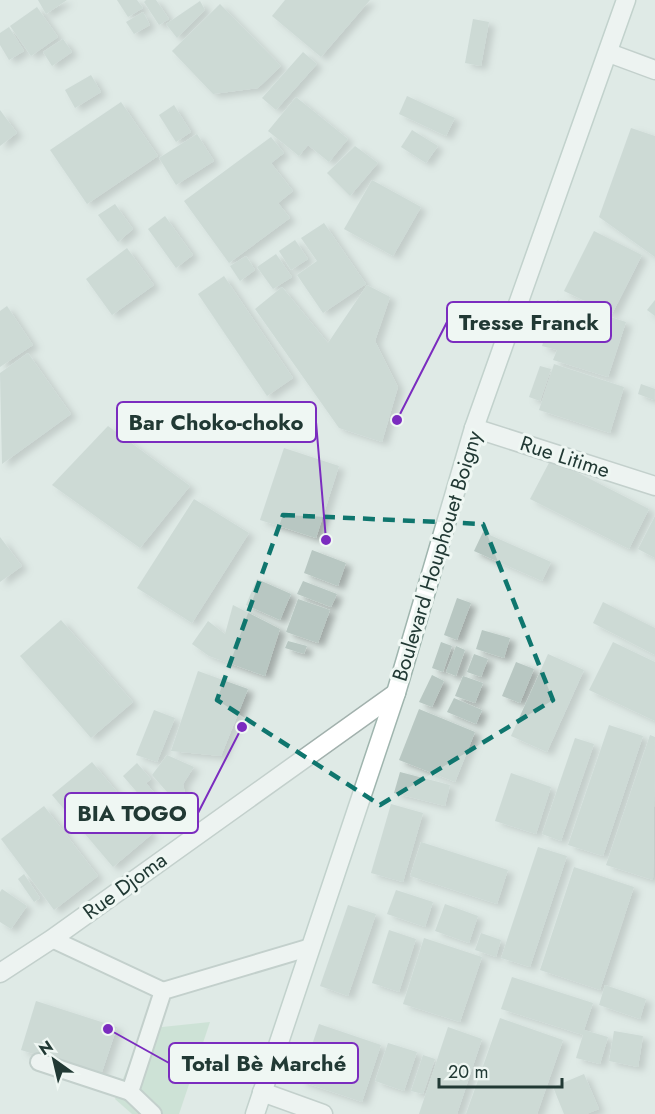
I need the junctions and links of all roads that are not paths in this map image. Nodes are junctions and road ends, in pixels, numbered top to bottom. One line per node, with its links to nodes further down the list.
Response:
1 (626, 0): 2 (street, Boulevard Houphouet Boigny)
2 (609, 53): 3 (street); 4 (street, Boulevard Houphouet Boigny)
3 (655, 70)
4 (474, 428): 5 (street, Rue Litime); 6 (street, Boulevard Houphouet Boigny)
5 (655, 486)
6 (396, 693): 7 (street, Rue Djoma); 8 (street, Boulevard Houphouet Boigny)
7 (52, 939): 9 (street, Rue Djoma); 10 (lane)
8 (311, 947): 10 (lane); 13 (street, Boulevard Houphouet Boigny)
9 (0, 973)
10 (164, 991): 12 (lane)
11 (39, 1062): 12 (lane)
12 (130, 1092): 14 (lane)
13 (262, 1092): 15 (street, Boulevard Houphouet Boigny); 16 (street)
14 (153, 1114)
15 (255, 1114)
16 (323, 1114)

